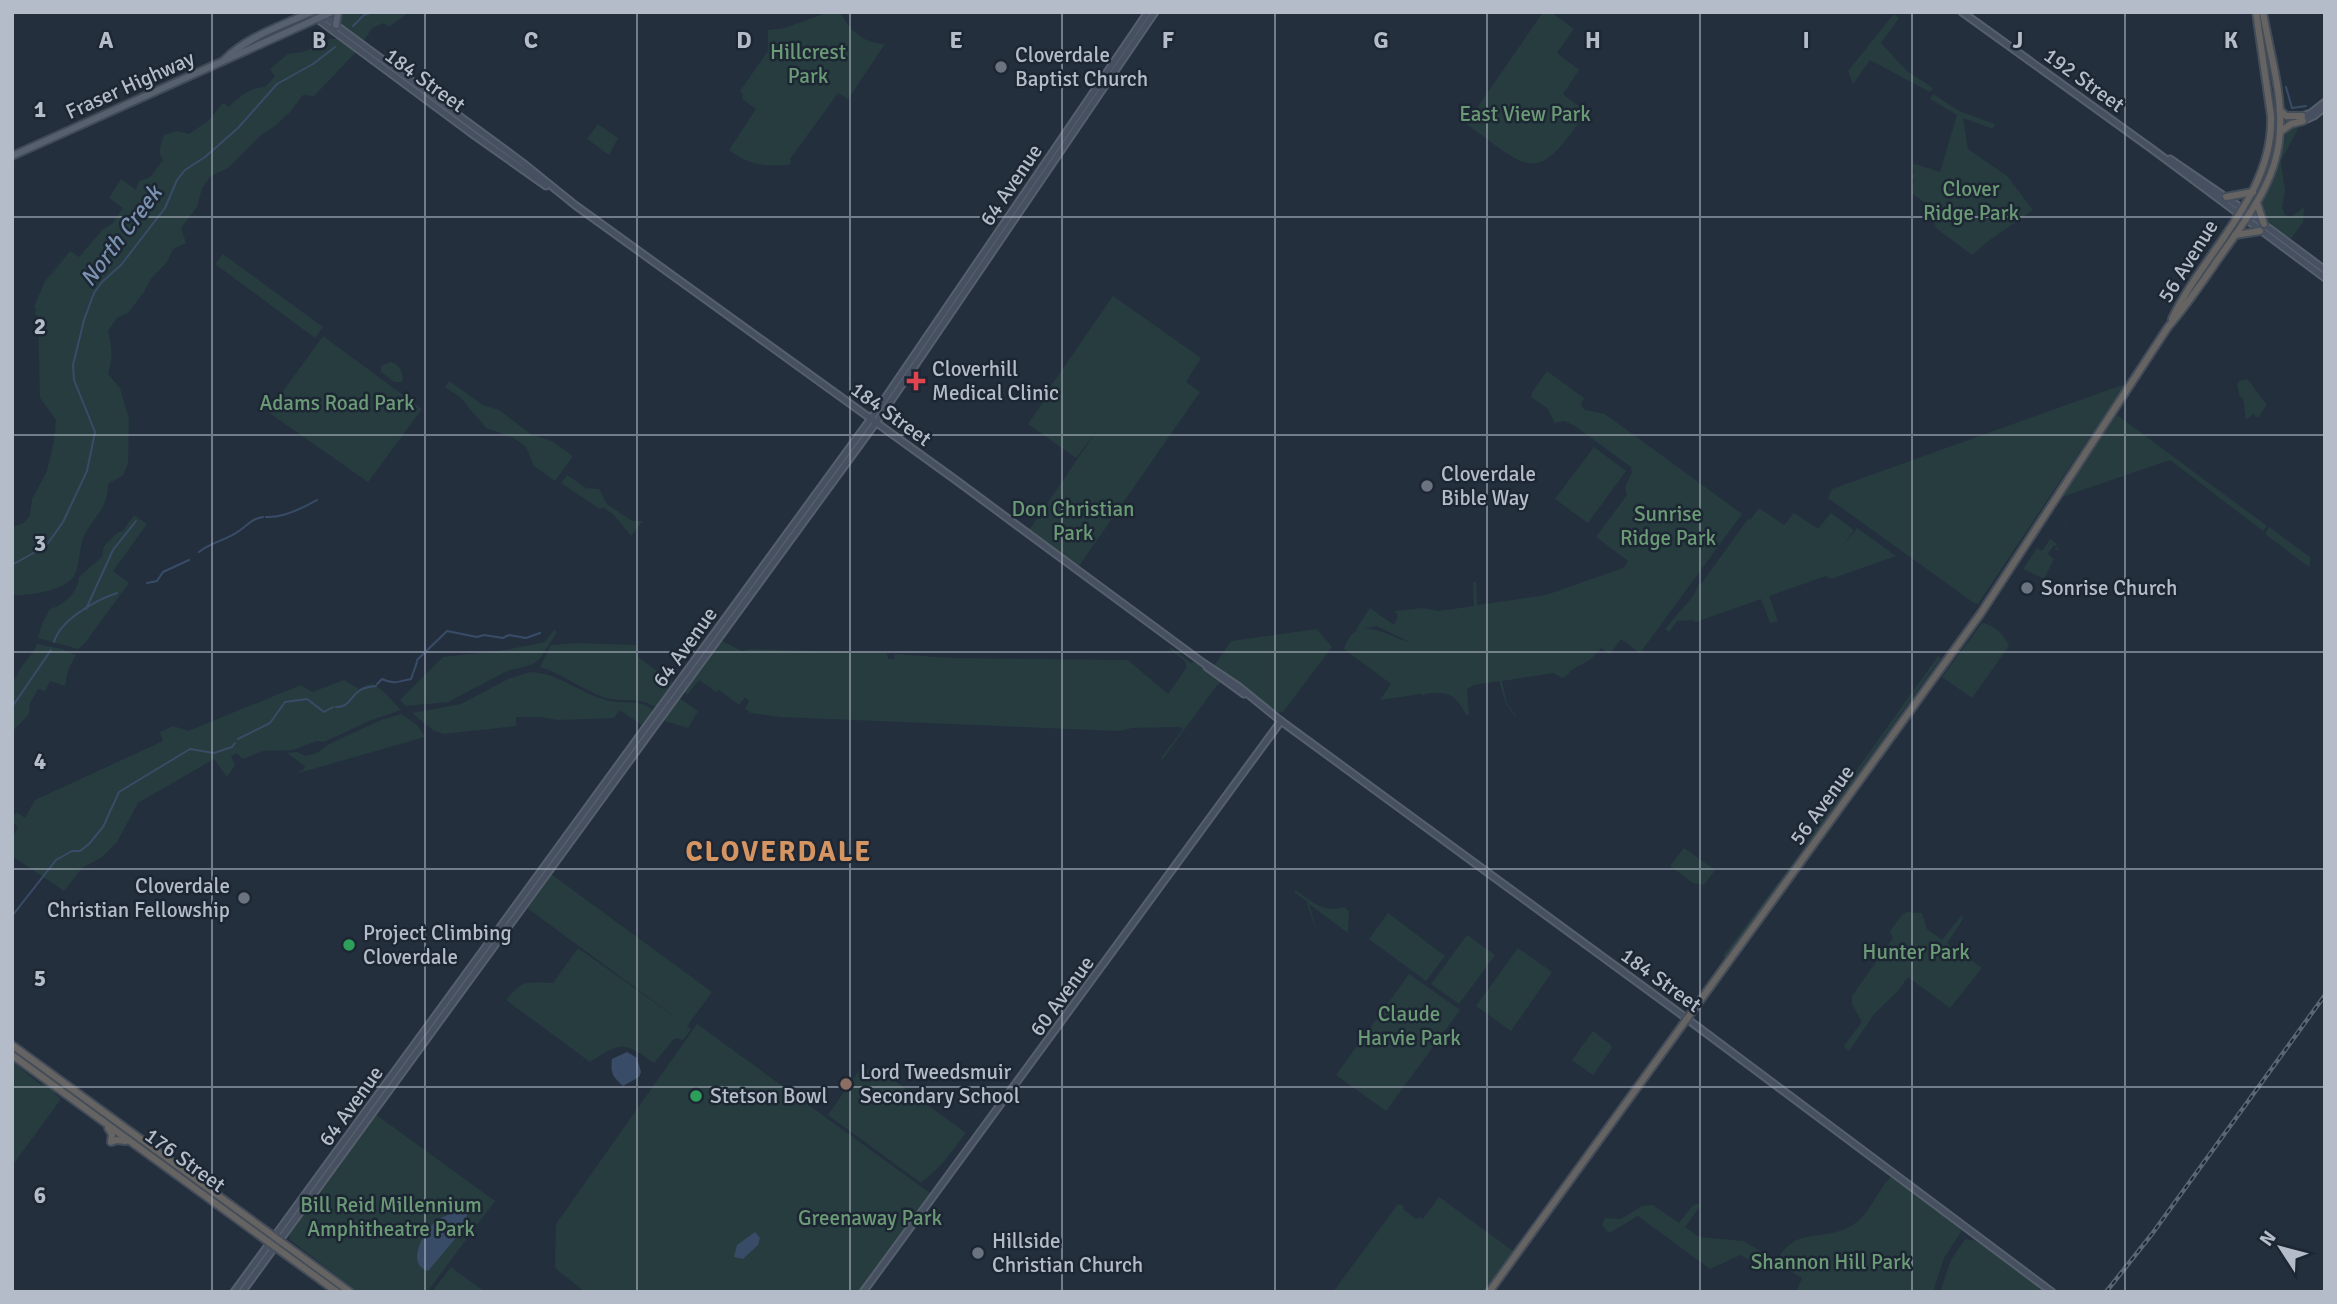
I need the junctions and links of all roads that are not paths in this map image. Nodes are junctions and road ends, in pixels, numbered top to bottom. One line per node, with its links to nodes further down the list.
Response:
1 (332, 12): 9 (main road, Fraser Highway)
2 (338, 12): 10 (main road)
3 (1962, 12): 20 (main road, 192 Street)
4 (2256, 12): 22 (highway)
5 (2263, 12): 16 (highway)
6 (310, 13): 8 (main road, Fraser Highway); 9 (main road, 184 Street)
7 (1152, 13): 14 (main road, 64 Avenue); 17 (main road)
8 (295, 16): 11 (main road, Fraser Highway)
9 (320, 16): 10 (main road, 184 Street); 11 (main road, Fraser Highway); 12 (main road, 184 Street)
10 (336, 25): 13 (main road, 184 Street)
11 (223, 62): 21 (main road, Fraser Highway)
12 (402, 82): 13 (main road); 23 (main road, 184 Street)
13 (412, 82): 23 (main road, 184 Street)
14 (1094, 91): 17 (main road); 32 (main road, 64 Avenue)
15 (2325, 104): 18 (main road)
16 (2280, 110): 18 (highway); 19 (highway)
17 (1083, 118): 32 (main road)
18 (2302, 119): 19 (highway)
19 (2280, 132): 25 (highway)
20 (2152, 149): 24 (main road, 192 Street); 26 (main road, 192 Street)
21 (12, 156)
22 (2253, 192): 24 (highway); 26 (highway)
23 (560, 194): 32 (main road, 184 Street)
24 (2226, 197): 26 (main road, 192 Street)
25 (2257, 202): 26 (highway); 27 (highway)
26 (2244, 214): 27 (main road, 192 Street); 28 (highway, 56 Avenue); 31 (highway, 56 Avenue)
27 (2262, 227): 28 (highway); 29 (main road, 192 Street); 30 (main road, 192 Street)
28 (2235, 234): 31 (highway, 56 Avenue)
29 (2325, 270)
30 (2325, 278)
31 (2168, 327): 34 (highway, 56 Avenue)
32 (873, 421): 33 (main road, 184 Street); 39 (main road, 64 Avenue); 40 (main road, 64 Avenue)
33 (1281, 721): 34 (main road, 184 Street); 42 (main road, 60 Avenue)
34 (1688, 1020): 47 (highway, 56 Avenue); 48 (main road, 184 Street)
35 (12, 1045): 41 (highway)
36 (12, 1055): 37 (highway, 176 Street)
37 (96, 1117): 38 (highway, 176 Street); 38 (highway)
38 (129, 1141): 41 (highway, 176 Street)
39 (340, 1147): 40 (main road); 41 (main road, 64 Avenue)
40 (329, 1172): 41 (main road, 64 Avenue)
41 (274, 1242): 43 (main road, 64 Avenue); 44 (main road, 64 Avenue); 45 (highway, 176 Street); 46 (highway)
42 (864, 1291)
43 (234, 1292)
44 (242, 1292)
45 (337, 1292)
46 (350, 1292)
47 (1489, 1292)
48 (2052, 1292)

